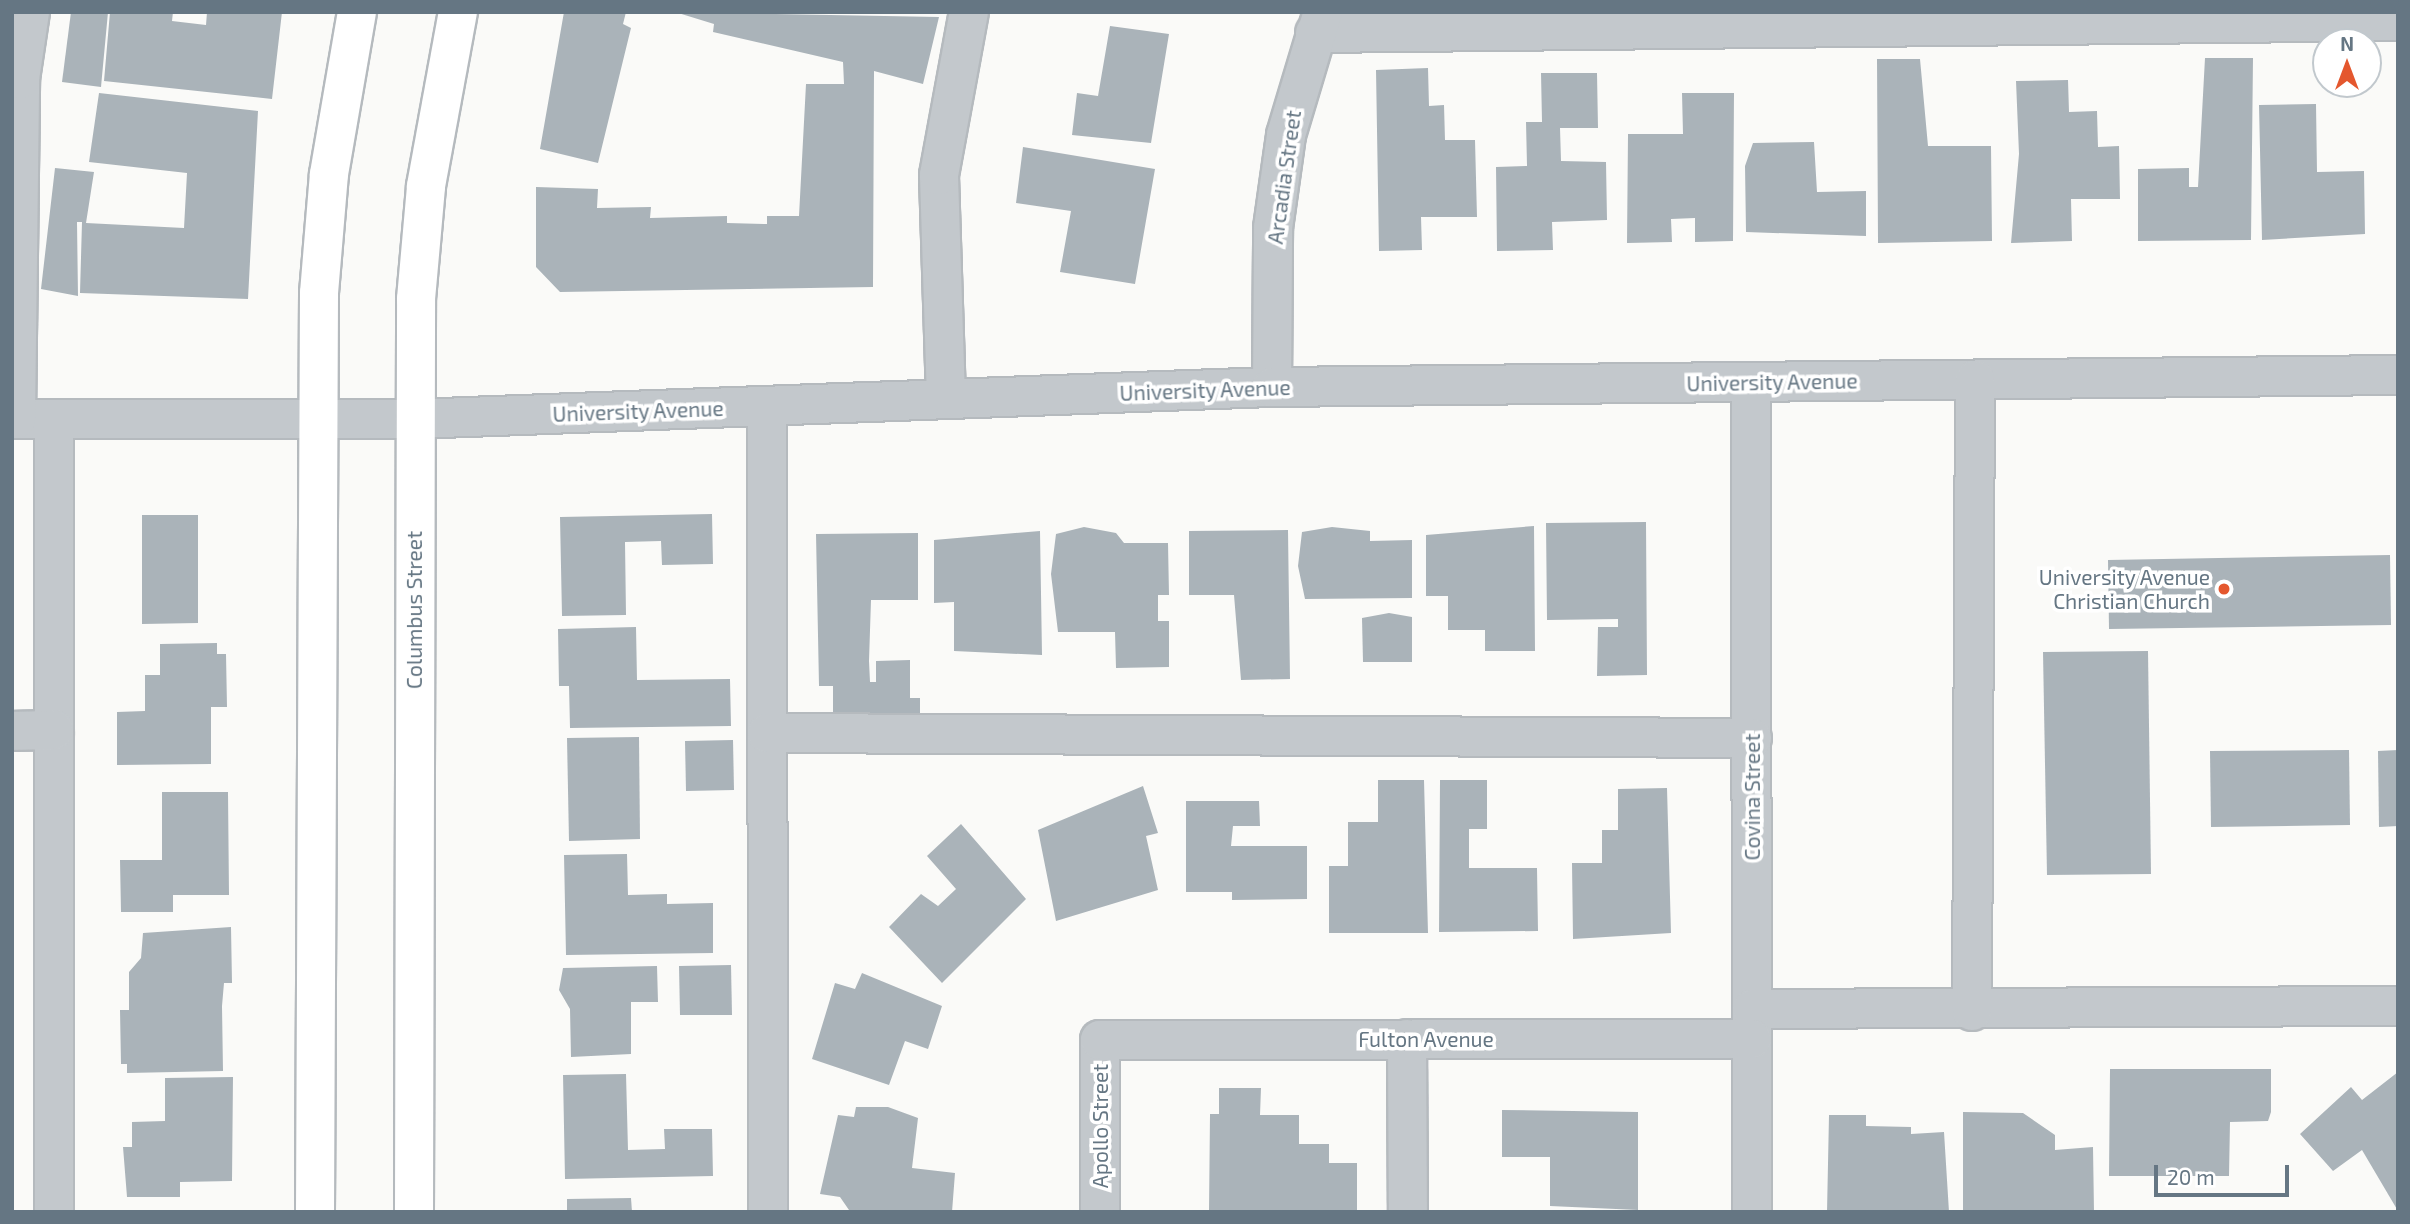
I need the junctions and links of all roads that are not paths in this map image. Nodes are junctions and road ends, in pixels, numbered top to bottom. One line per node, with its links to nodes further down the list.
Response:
1 (30, 12): 7 (street)
2 (358, 12): 16 (main road)
3 (458, 12): 17 (main road, Columbus Street)
4 (969, 12): 12 (street)
5 (2398, 21): 6 (street)
6 (1319, 23): 11 (street, Arcadia Street)
7 (16, 79): 14 (street)
8 (2398, 375): 9 (street, University Avenue)
9 (1975, 380): 10 (street, University Avenue); 23 (street)
10 (1751, 382): 11 (street, University Avenue); 21 (street, Covina Street)
11 (1272, 387): 12 (street, University Avenue)
12 (946, 399): 13 (street, University Avenue)
13 (767, 406): 17 (street, University Avenue); 20 (street)
14 (14, 419): 15 (street, University Avenue)
15 (54, 419): 16 (street, University Avenue); 18 (street)
16 (314, 419): 17 (street, University Avenue); 28 (main road)
17 (414, 419): 29 (main road, Columbus Street)
18 (54, 730): 19 (street); 27 (street)
19 (12, 731)
20 (768, 733): 21 (street); 30 (street)
21 (1752, 738): 24 (street, Covina Street)
22 (2398, 1006): 23 (street, Fulton Avenue)
23 (1972, 1011): 24 (street, Fulton Avenue)
24 (1752, 1024): 25 (street, Fulton Avenue); 33 (street, Covina Street)
25 (1408, 1039): 26 (street, Fulton Avenue); 32 (street)
26 (1100, 1040): 31 (street, Apollo Street)
27 (54, 1212)
28 (315, 1212)
29 (414, 1212)
30 (768, 1212)
31 (1100, 1212)
32 (1408, 1212)
33 (1752, 1212)

